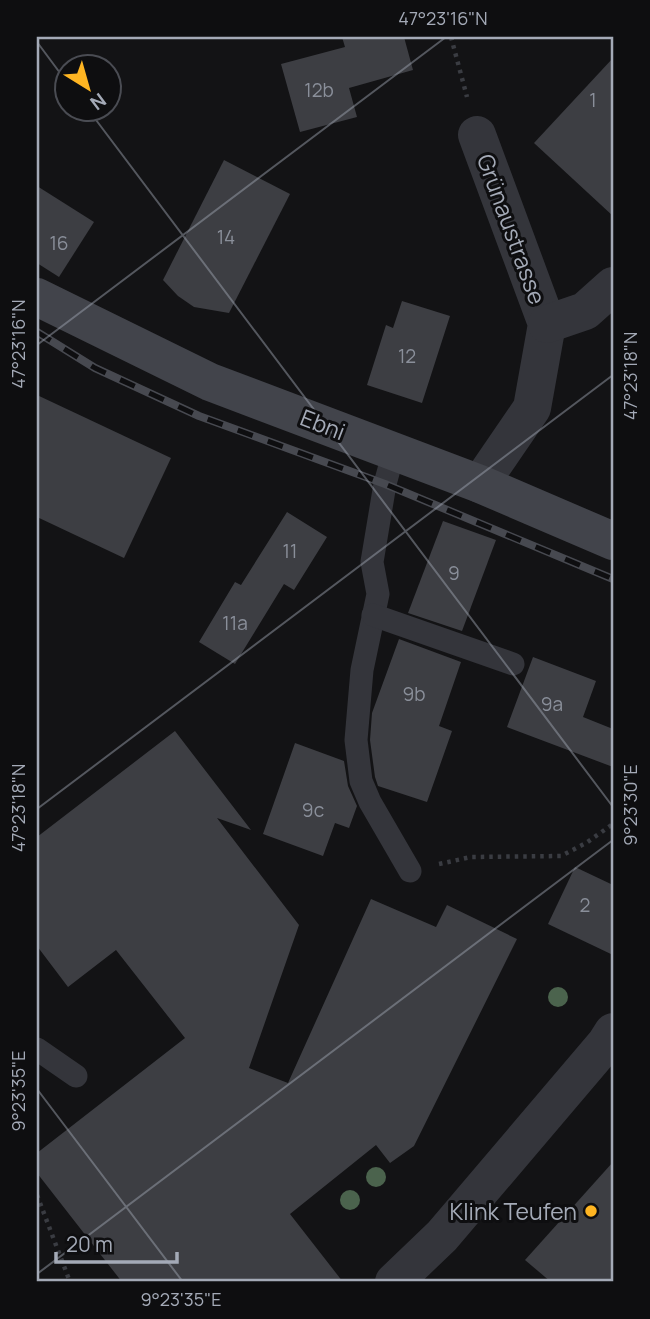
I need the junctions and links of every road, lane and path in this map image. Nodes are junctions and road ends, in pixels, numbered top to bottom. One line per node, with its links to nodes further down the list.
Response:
1 (451, 37): 2 (path)
2 (477, 135): 5 (street, Grünaustrasse)
3 (613, 286): 5 (street, Grünaustrasse)
4 (37, 297): 6 (main road, Ebni)
5 (547, 324): 7 (street, Grünaustrasse)
6 (394, 452): 7 (main road, Ebni); 9 (lane)
7 (480, 484): 8 (main road, Ebni)
8 (613, 541)
9 (373, 615): 10 (lane); 12 (lane)
10 (513, 664)
11 (613, 824): 12 (path)
12 (410, 871)
13 (613, 1032): 18 (street)
14 (37, 1049): 15 (lane)
15 (76, 1076)
16 (37, 1195): 17 (path)
17 (70, 1282)
18 (394, 1282)

